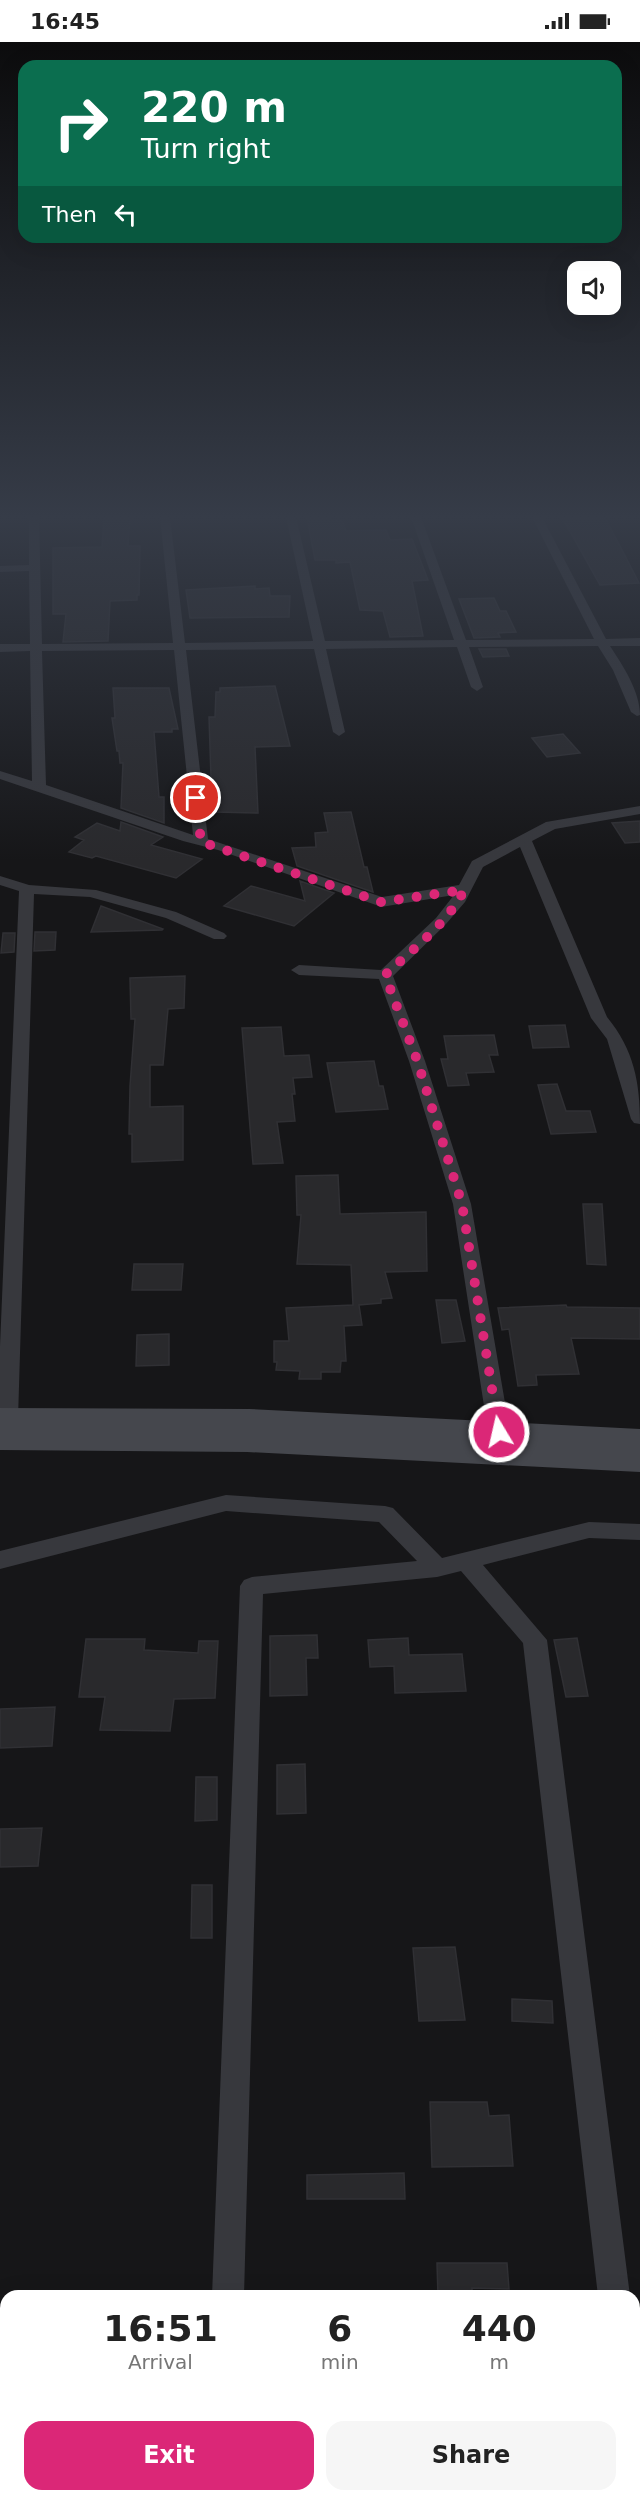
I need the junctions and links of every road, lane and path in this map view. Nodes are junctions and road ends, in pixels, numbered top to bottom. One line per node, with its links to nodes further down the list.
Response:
1 (35, 632): 12 (street)
2 (177, 632): 10 (street)
3 (317, 632): 9 (street)
4 (457, 632): 8 (street)
5 (597, 632): 6 (street)
6 (602, 642): 7 (street); 8 (street); 14 (street)
7 (640, 642)
8 (461, 644): 9 (street); 13 (street)
9 (320, 645): 10 (street); 15 (street)
10 (178, 646): 12 (street); 20 (street)
11 (0, 648): 12 (street)
12 (35, 648): 17 (street)
13 (477, 687)
14 (637, 712)
15 (339, 732)
16 (0, 775): 17 (street)
17 (39, 787): 20 (street)
18 (640, 810): 19 (street)
19 (524, 839): 23 (street); 27 (street)
20 (201, 842): 23 (street)
21 (0, 880): 22 (street)
22 (27, 889): 24 (street); 28 (street)
23 (464, 890): 26 (street)
24 (219, 936)
25 (299, 970): 26 (street)
26 (385, 975): 29 (street)
27 (640, 1119)
28 (2, 1426): 29 (street); 31 (street)
29 (499, 1432): 30 (street)
30 (640, 1440)
31 (640, 1461)
32 (640, 1532): 34 (street)
33 (0, 1560): 35 (street)
34 (466, 1561): 35 (street); 37 (street)
35 (437, 1568): 36 (street)
36 (228, 2290)
37 (613, 2290)

